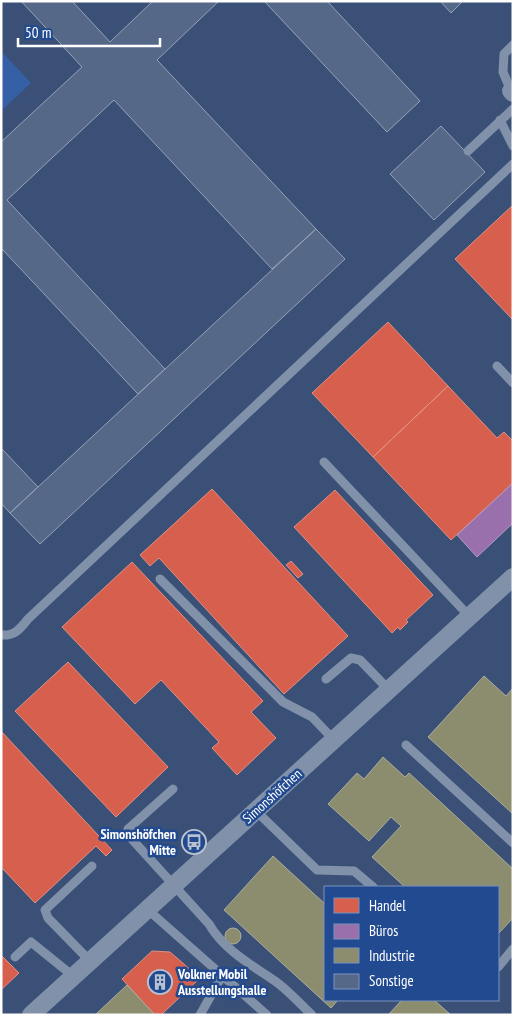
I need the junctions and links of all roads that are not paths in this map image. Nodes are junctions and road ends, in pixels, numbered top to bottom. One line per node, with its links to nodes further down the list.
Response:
1 (513, 45): 2 (lane)
2 (512, 92)
3 (513, 109): 4 (lane)
4 (500, 120): 5 (lane); 6 (lane)
5 (513, 146)
6 (468, 150)
7 (513, 164): 14 (lane)
8 (496, 366): 9 (lane)
9 (513, 383)
10 (324, 462): 13 (lane)
11 (513, 577): 13 (street, Simonshöfchen)
12 (160, 579): 17 (lane)
13 (470, 616): 16 (street, Simonshöfchen)
14 (1, 635)
15 (326, 680): 16 (lane)
16 (389, 690): 17 (street, Simonshöfchen)
17 (334, 740): 20 (street, Simonshöfchen)
18 (406, 745): 21 (lane)
19 (173, 789): 23 (lane)
20 (256, 811): 23 (street, Simonshöfchen); 24 (lane)
21 (513, 843)
22 (92, 866): 28 (lane)
23 (174, 885): 25 (street, Simonshöfchen); 35 (lane)
24 (372, 886)
25 (147, 910): 28 (street, Simonshöfchen); 30 (lane)
26 (513, 949): 29 (lane)
27 (15, 956): 31 (lane)
28 (90, 961): 31 (street, Simonshöfchen)
29 (499, 966)
30 (223, 974): 33 (lane); 34 (lane)
31 (73, 976): 32 (street, Simonshöfchen)
32 (31, 1015)
33 (200, 1015)
34 (268, 1015)
35 (312, 1015)

